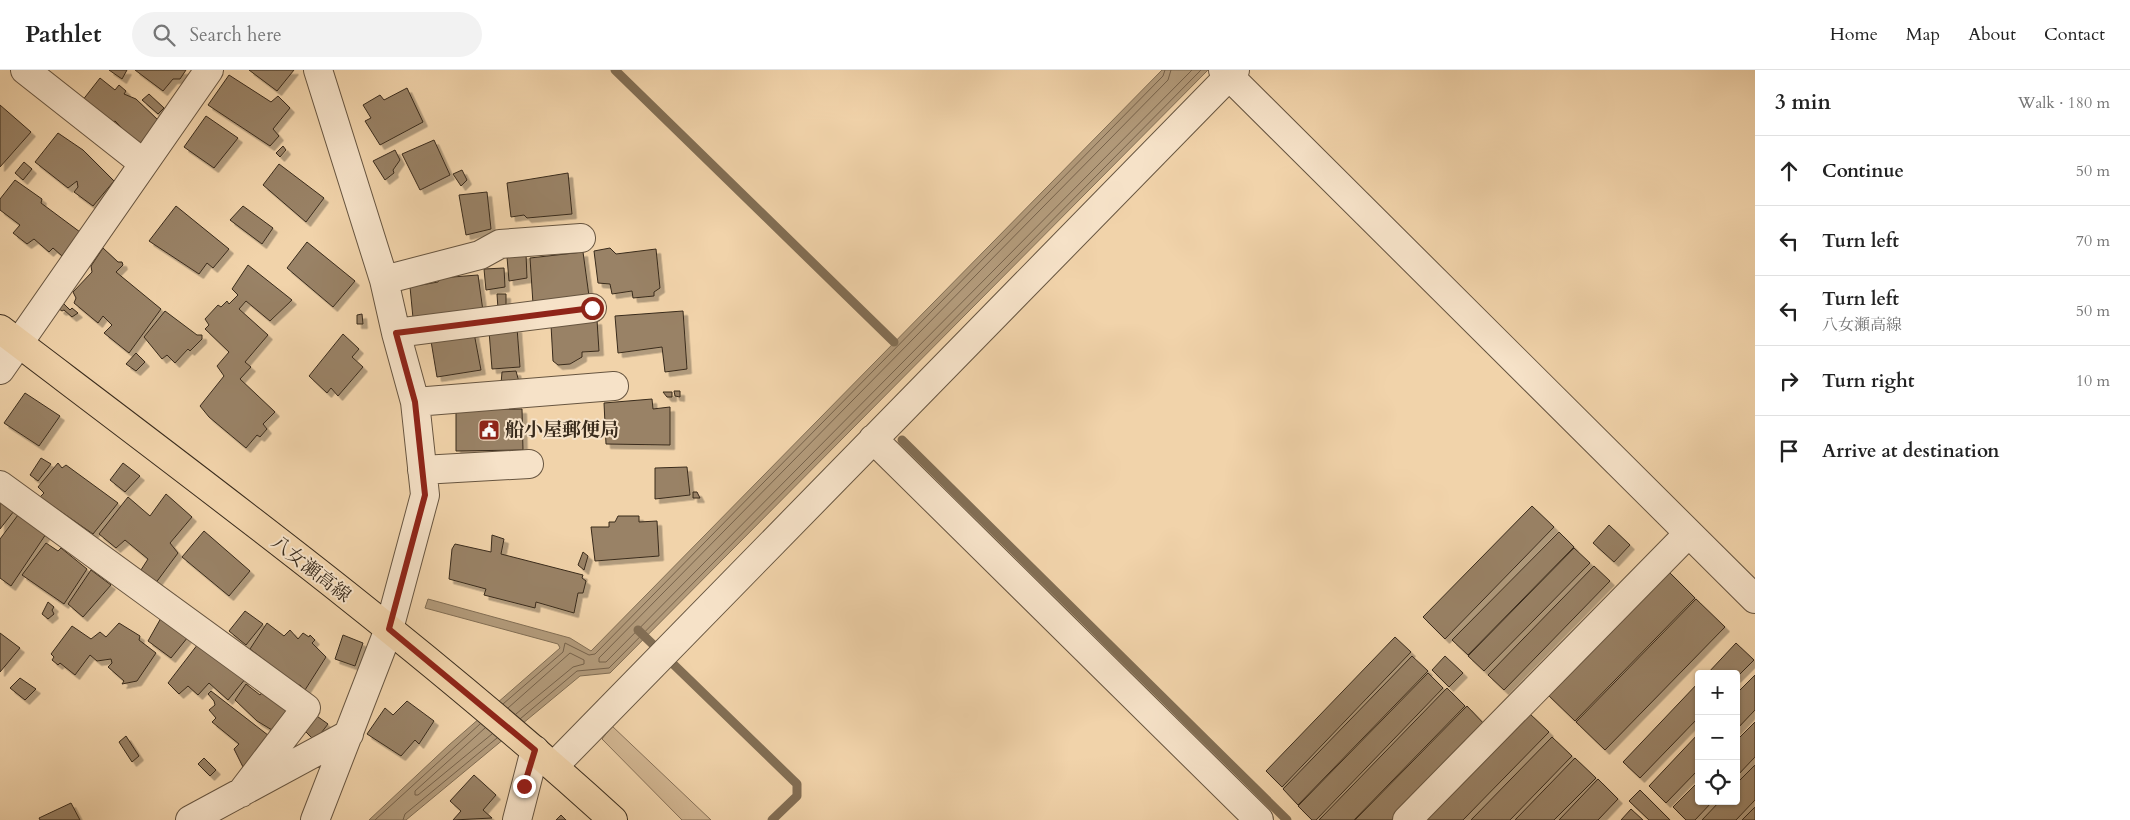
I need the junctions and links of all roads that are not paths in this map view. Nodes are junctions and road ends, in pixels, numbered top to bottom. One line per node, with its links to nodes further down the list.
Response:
1 (25, 70): 5 (street)
2 (209, 70): 5 (street)
3 (318, 70): 7 (street)
4 (1229, 72): 14 (street); 18 (street)
5 (143, 163): 10 (street)
6 (580, 238): 7 (street)
7 (384, 280): 9 (street)
8 (592, 308): 9 (street)
9 (396, 333): 13 (street)
10 (10, 337): 11 (street); 20 (main road, 八女瀬高線)
11 (0, 370)
12 (614, 386): 13 (street)
13 (415, 402): 16 (street)
14 (872, 439): 22 (street); 28 (street)
15 (529, 464): 16 (street)
16 (422, 470): 20 (street)
17 (0, 485): 23 (street)
18 (1688, 534): 19 (street); 29 (street)
19 (1755, 599)
20 (389, 629): 21 (street); 22 (main road, 八女瀬高線)
21 (349, 734): 23 (street); 25 (street)
22 (544, 758): 26 (street); 27 (main road, 八女瀬高線)
23 (240, 793): 24 (street)
24 (190, 820)
25 (315, 820)
26 (517, 820)
27 (613, 820)
28 (1259, 820)
29 (1408, 820)

